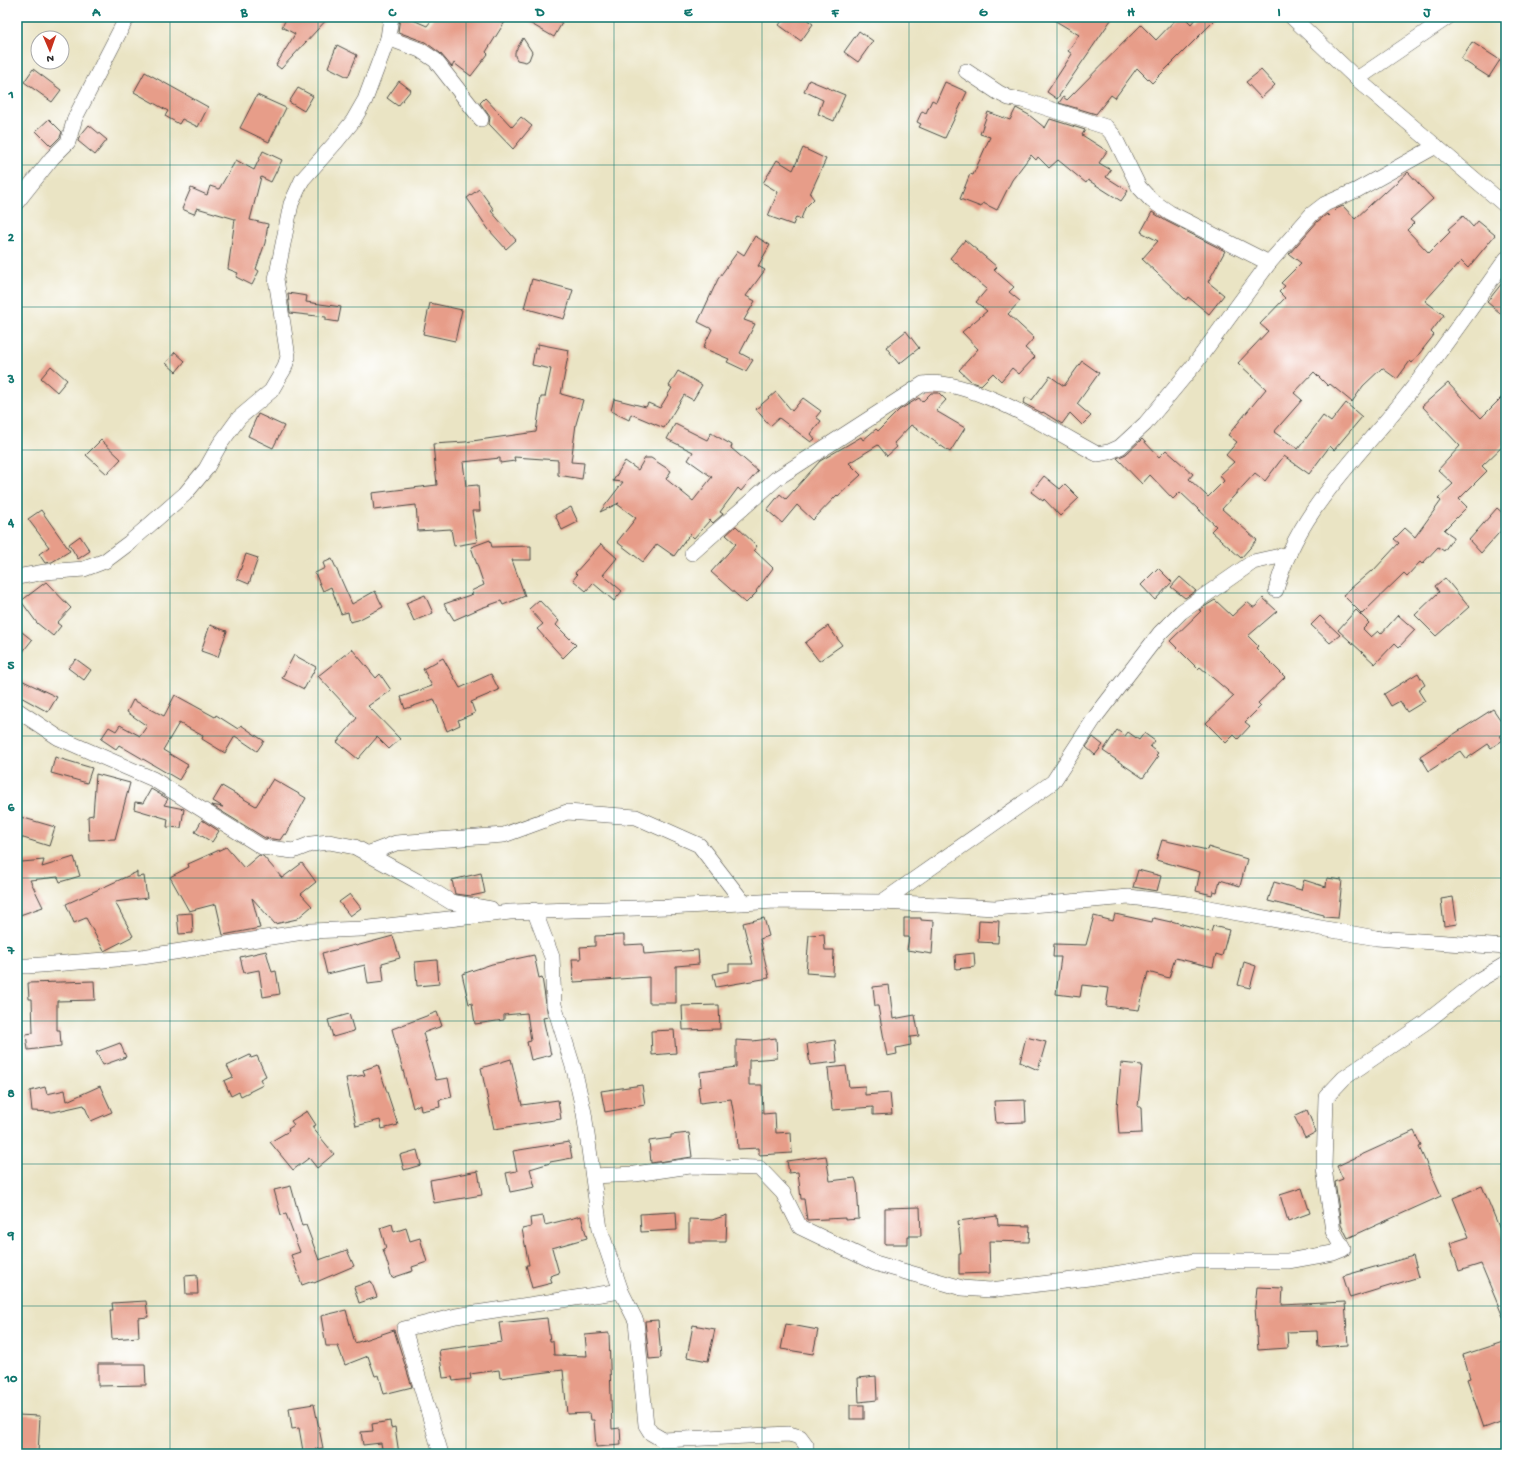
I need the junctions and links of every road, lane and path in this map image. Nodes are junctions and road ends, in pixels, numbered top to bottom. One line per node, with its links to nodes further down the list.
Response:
1 (129, 17): 10 (street)
2 (391, 17): 5 (street)
3 (1292, 17): 7 (street)
4 (1448, 17): 7 (street)
5 (388, 38): 8 (street); 16 (street)
6 (966, 71): 13 (street)
7 (1357, 79): 9 (street)
8 (481, 118)
9 (1436, 146): 11 (street); 13 (street)
10 (17, 202)
11 (1506, 206)
12 (1506, 259): 15 (street)
13 (1269, 263): 14 (street)
14 (692, 553)
15 (1289, 554): 17 (street); 21 (street)
16 (17, 577)
17 (1276, 590)
18 (17, 710): 19 (street)
19 (368, 854): 20 (street); 23 (street)
20 (743, 902): 21 (street); 22 (street)
21 (882, 902): 24 (street)
22 (534, 910): 23 (street); 27 (street)
23 (510, 912): 26 (street)
24 (1506, 947)
25 (1506, 964): 27 (street)
26 (17, 966)
27 (593, 1176): 28 (street)
28 (621, 1291): 29 (street); 30 (street)
29 (442, 1454)
30 (806, 1454)

